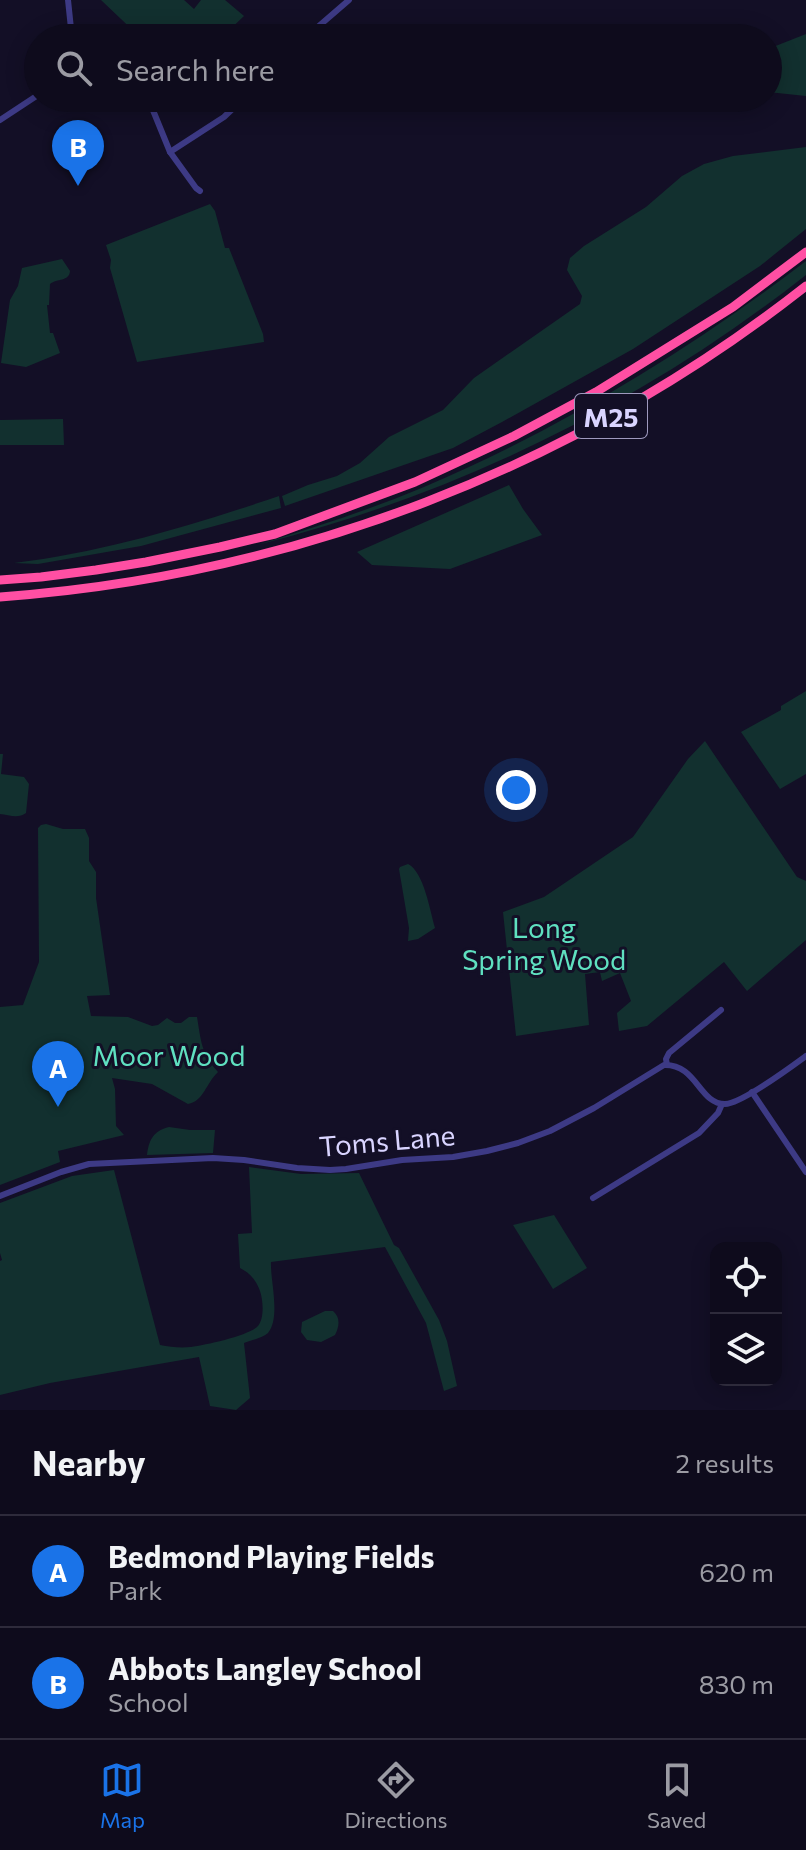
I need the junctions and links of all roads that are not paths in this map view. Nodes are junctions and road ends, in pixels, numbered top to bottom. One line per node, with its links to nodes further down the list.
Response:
1 (68, 0): 3 (street)
2 (349, 0): 4 (street)
3 (71, 24)
4 (321, 24)
5 (24, 104): 8 (street)
6 (154, 112): 9 (street)
7 (229, 112): 9 (street)
8 (0, 120)
9 (170, 152): 10 (street)
10 (200, 191)
11 (806, 252): 13 (highway, M25)
12 (806, 286): 14 (highway, M25)
13 (0, 580)
14 (0, 597)
15 (721, 1010): 17 (street, Toms Lane)
16 (806, 1056): 18 (street)
17 (667, 1065): 19 (street); 21 (street, Toms Lane)
18 (752, 1092): 19 (street); 20 (street)
19 (722, 1104): 22 (street)
20 (806, 1172)
21 (0, 1196)
22 (593, 1198)

